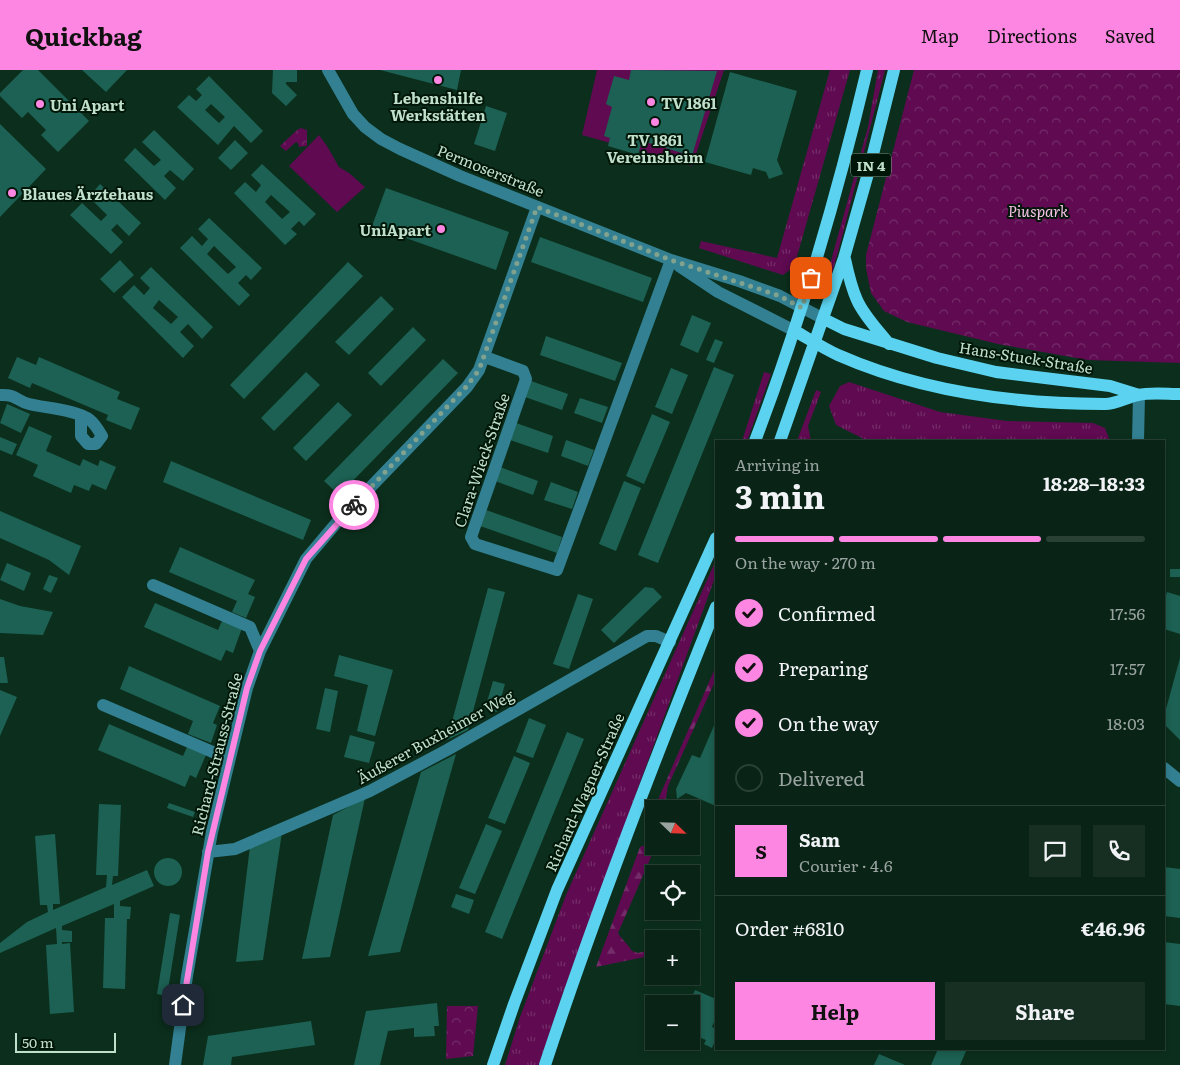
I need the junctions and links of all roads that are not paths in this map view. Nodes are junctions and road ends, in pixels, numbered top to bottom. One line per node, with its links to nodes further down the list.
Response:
1 (328, 70): 4 (street, Permoserstraße)
2 (867, 70): 7 (main road, IN 4)
3 (894, 70): 5 (main road, IN 4)
4 (537, 207): 6 (street, Permoserstraße); 12 (street, Richard-Strauss-Straße)
5 (844, 258): 8 (main road, IN 4); 11 (main road)
6 (671, 260): 7 (street, Permoserstraße); 9 (street, Permoserstraße); 12 (street, Clara-Wieck-Straße)
7 (802, 308): 8 (street, Permoserstraße); 9 (main road, IN 4)
8 (824, 319): 10 (main road); 11 (main road, Hans-Stuck-Straße)
9 (795, 331): 10 (main road, Hans-Stuck-Straße); 17 (main road)
10 (816, 343): 15 (main road, Hans-Stuck-Straße); 18 (main road)
11 (890, 344): 15 (main road, Hans-Stuck-Straße)
12 (485, 357): 24 (street, Richard-Strauss-Straße)
13 (1180, 394): 15 (main road, Hans-Stuck-Straße)
14 (0, 395): 16 (street)
15 (1138, 395): 19 (street)
16 (81, 416)
17 (755, 440)
18 (780, 440)
19 (1138, 440)
20 (715, 540): 23 (main road, Richard-Wagner-Straße)
21 (153, 585): 24 (street)
22 (715, 610): 32 (main road)
23 (670, 642): 29 (street, Äußerer Buxheimer Weg); 31 (main road, Richard-Wagner-Straße)
24 (260, 651): 26 (street, Richard-Strauss-Straße)
25 (103, 705): 26 (street)
26 (229, 759): 29 (street, Richard-Strauss-Straße)
27 (1165, 769): 28 (street)
28 (1180, 781)
29 (208, 852): 30 (street, Richard-Strauss-Straße)
30 (175, 1065)
31 (493, 1065)
32 (545, 1065)

